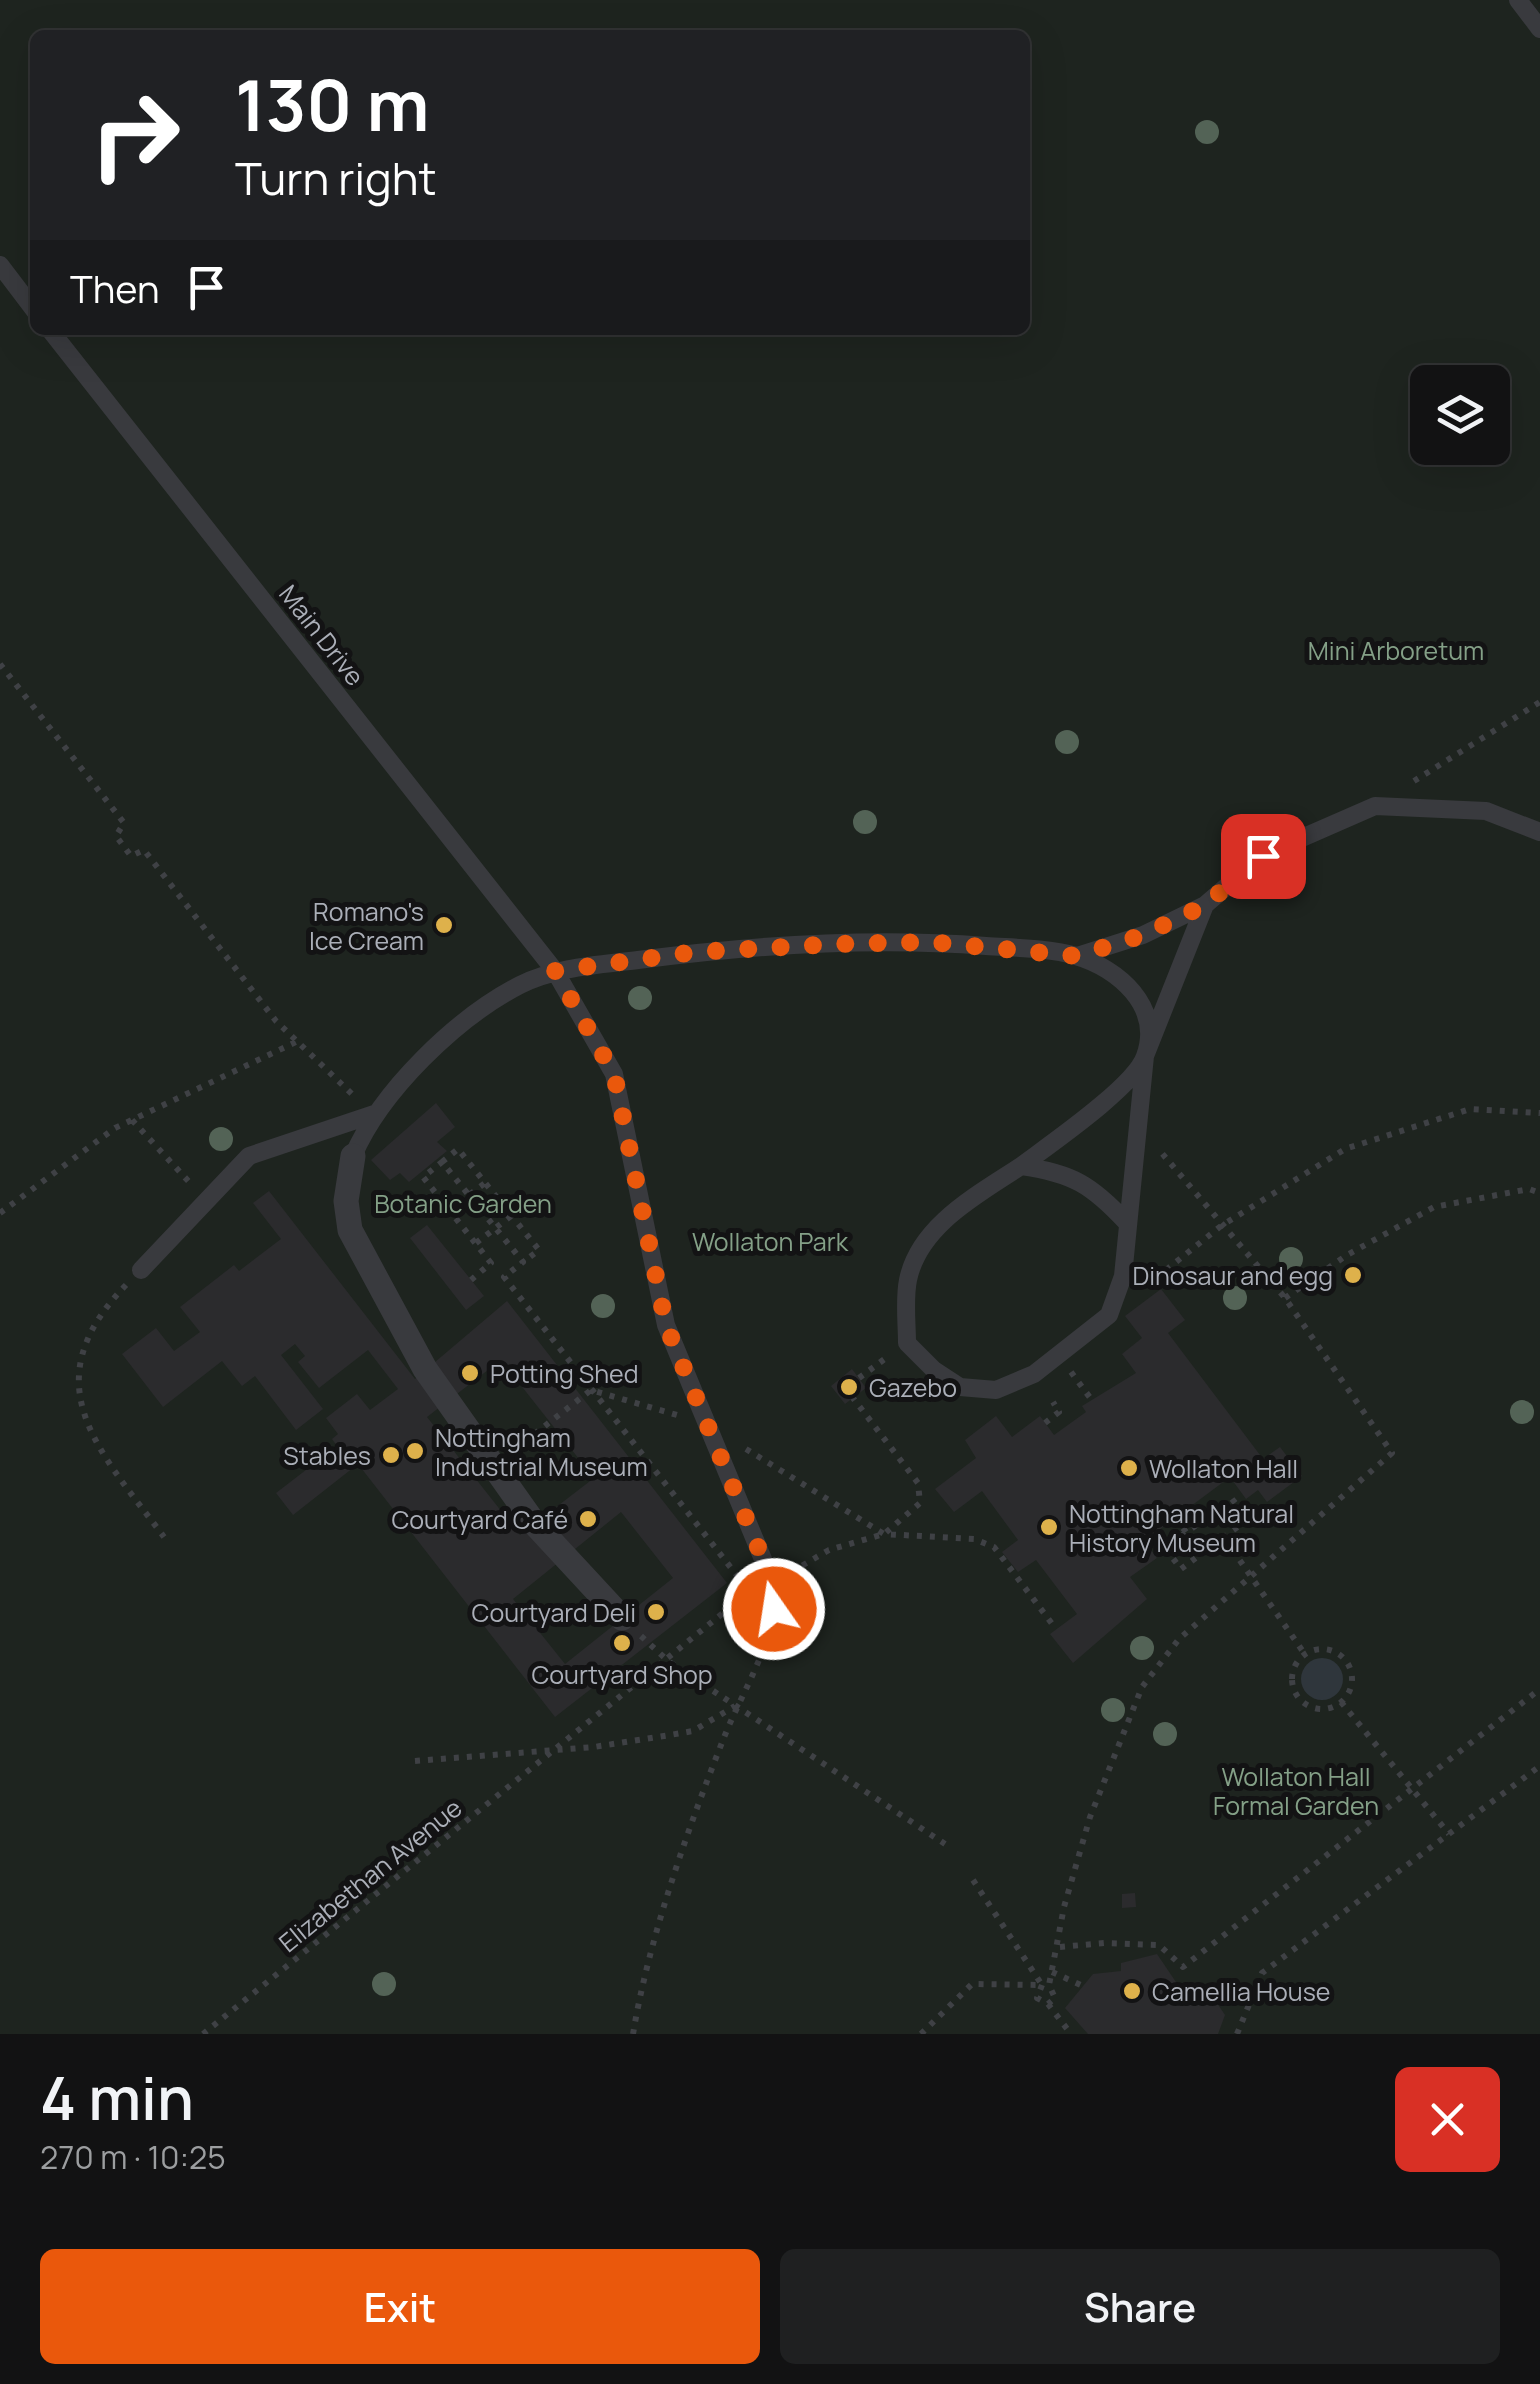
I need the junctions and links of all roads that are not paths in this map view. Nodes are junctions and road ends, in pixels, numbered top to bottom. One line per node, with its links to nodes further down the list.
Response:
1 (1518, 0): 2 (lane)
2 (1540, 29)
3 (0, 266): 4 (lane)
4 (30, 305)
5 (54, 335): 9 (lane, Main Drive)
6 (1540, 832): 7 (lane)
7 (1205, 905): 8 (lane); 10 (lane)
8 (1077, 956): 9 (lane); 10 (lane)
9 (555, 971): 11 (lane); 16 (lane, Main Drive)
10 (1146, 1056): 13 (lane); 14 (lane)
11 (374, 1114): 12 (lane); 15 (lane)
12 (353, 1156): 17 (street)
13 (1021, 1166): 14 (lane); 14 (lane)
14 (1127, 1223)
15 (141, 1270)
16 (780, 1577)
17 (622, 1618)

